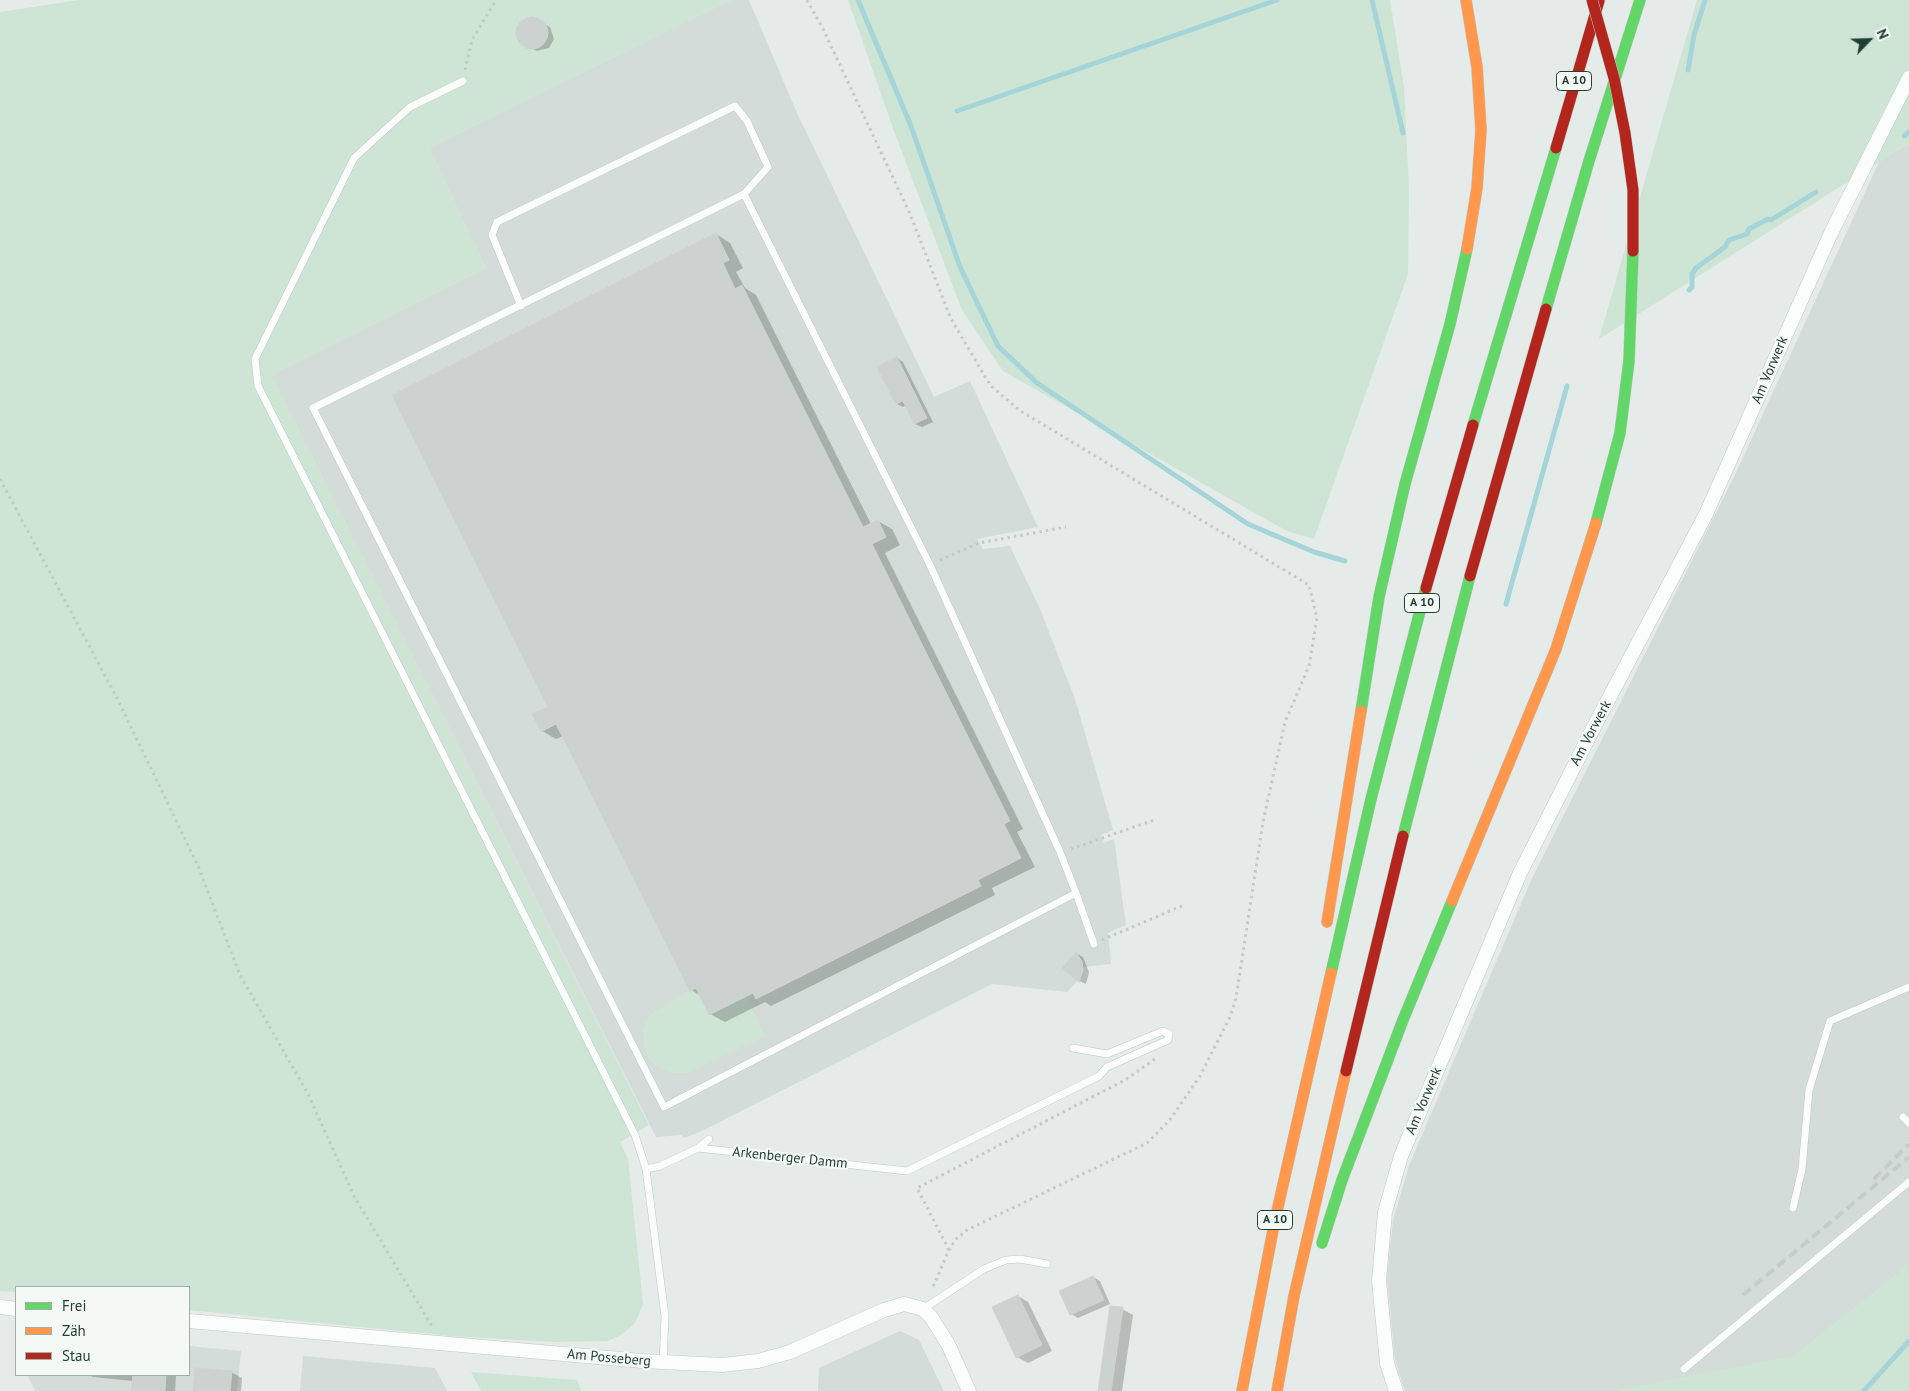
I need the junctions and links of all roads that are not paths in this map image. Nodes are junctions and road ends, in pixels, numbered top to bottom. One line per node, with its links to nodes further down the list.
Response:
1 (1466, 0): 10 (highway)
2 (1592, 0): 24 (highway, bridge)
3 (1599, 0): 15 (highway, A 10)
4 (1640, 0): 24 (highway, A 10)
5 (1909, 78): 34 (street, Am Vorwerk)
6 (463, 81): 20 (lane)
7 (744, 194): 8 (lane); 8 (lane); 9 (lane)
8 (522, 306): 9 (lane)
9 (1076, 893): 11 (lane)
10 (1325, 933)
11 (1094, 944)
12 (1323, 952): 15 (highway)
13 (1909, 986): 22 (lane)
14 (1073, 1048): 19 (lane, Arkenberger Damm)
15 (1313, 1050): 32 (highway, A 10)
16 (1903, 1117): 17 (lane)
17 (1909, 1123)
18 (709, 1139): 19 (lane)
19 (698, 1148): 20 (lane)
20 (646, 1169): 29 (lane)
21 (1909, 1182): 30 (lane)
22 (1793, 1208)
23 (1047, 1264): 27 (lane)
24 (1294, 1296): 33 (highway, A 10)
25 (0, 1307): 26 (street)
26 (15, 1309)
27 (923, 1309): 29 (street, Am Posseberg); 31 (street)
28 (190, 1321): 29 (street, Am Posseberg)
29 (663, 1363)
30 (1684, 1369)
31 (969, 1391)
32 (1242, 1391)
33 (1277, 1391)
34 (1396, 1391)

